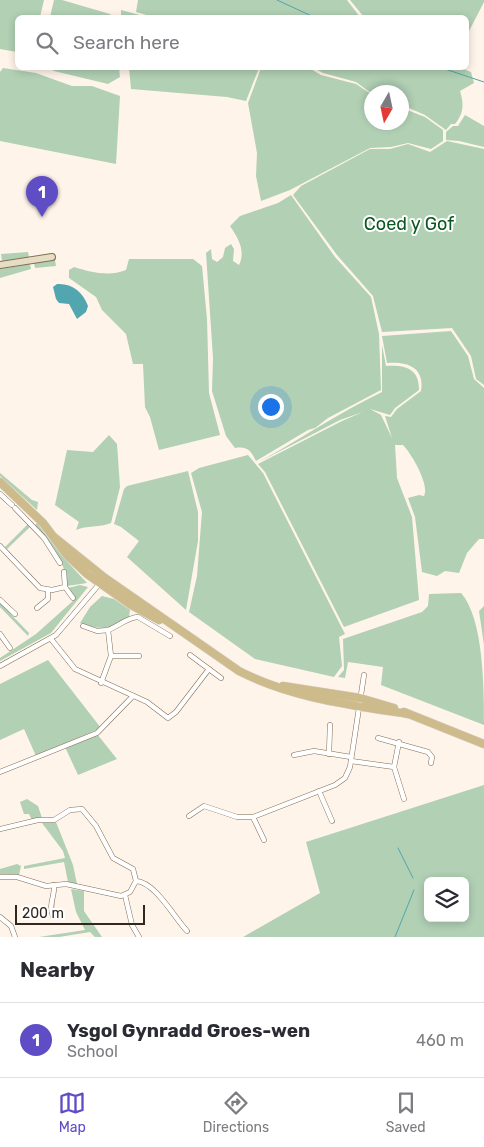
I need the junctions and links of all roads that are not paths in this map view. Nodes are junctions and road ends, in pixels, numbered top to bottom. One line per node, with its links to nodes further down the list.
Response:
1 (52, 257): 2 (street)
2 (0, 265)
3 (0, 482): 5 (main road)
4 (0, 494): 6 (street)
5 (24, 504): 6 (street); 10 (main road)
6 (15, 508): 8 (street)
7 (0, 546): 12 (street)
8 (60, 564)
9 (64, 572): 11 (street)
10 (102, 581): 21 (street); 32 (main road)
11 (65, 587): 12 (street); 13 (street)
12 (48, 590): 15 (street)
13 (73, 598)
14 (0, 600): 16 (street)
15 (38, 608)
16 (15, 614)
17 (83, 626): 18 (street)
18 (108, 630): 20 (street); 24 (street)
19 (0, 634): 22 (street)
20 (170, 636)
21 (51, 638): 26 (street); 30 (street)
22 (10, 648)
23 (190, 655): 27 (street)
24 (111, 656): 25 (street); 30 (street)
25 (138, 656)
26 (0, 666)
27 (209, 669): 29 (street); 31 (street)
28 (364, 674): 32 (street)
29 (221, 678)
30 (101, 683): 31 (street)
31 (133, 696): 42 (street)
32 (359, 702): 36 (main road); 39 (street)
33 (330, 725): 37 (street)
34 (378, 738): 35 (street)
35 (399, 742): 40 (street); 41 (street)
36 (484, 744)
37 (330, 754): 38 (street); 39 (street)
38 (294, 755)
39 (351, 759): 41 (street); 43 (street)
40 (430, 763)
41 (394, 767): 44 (street)
42 (0, 772)
43 (319, 791): 46 (street); 47 (street)
44 (404, 799)
45 (189, 816): 46 (street)
46 (253, 817): 49 (street)
47 (332, 821)
48 (0, 829): 51 (street)
49 (264, 840)
50 (0, 877): 52 (street)
51 (136, 881): 53 (street); 56 (street)
52 (54, 885): 53 (street); 54 (street)
53 (125, 895): 58 (street)
54 (53, 916)
55 (0, 917): 57 (street)
56 (186, 931)
57 (14, 937)
58 (139, 937)

